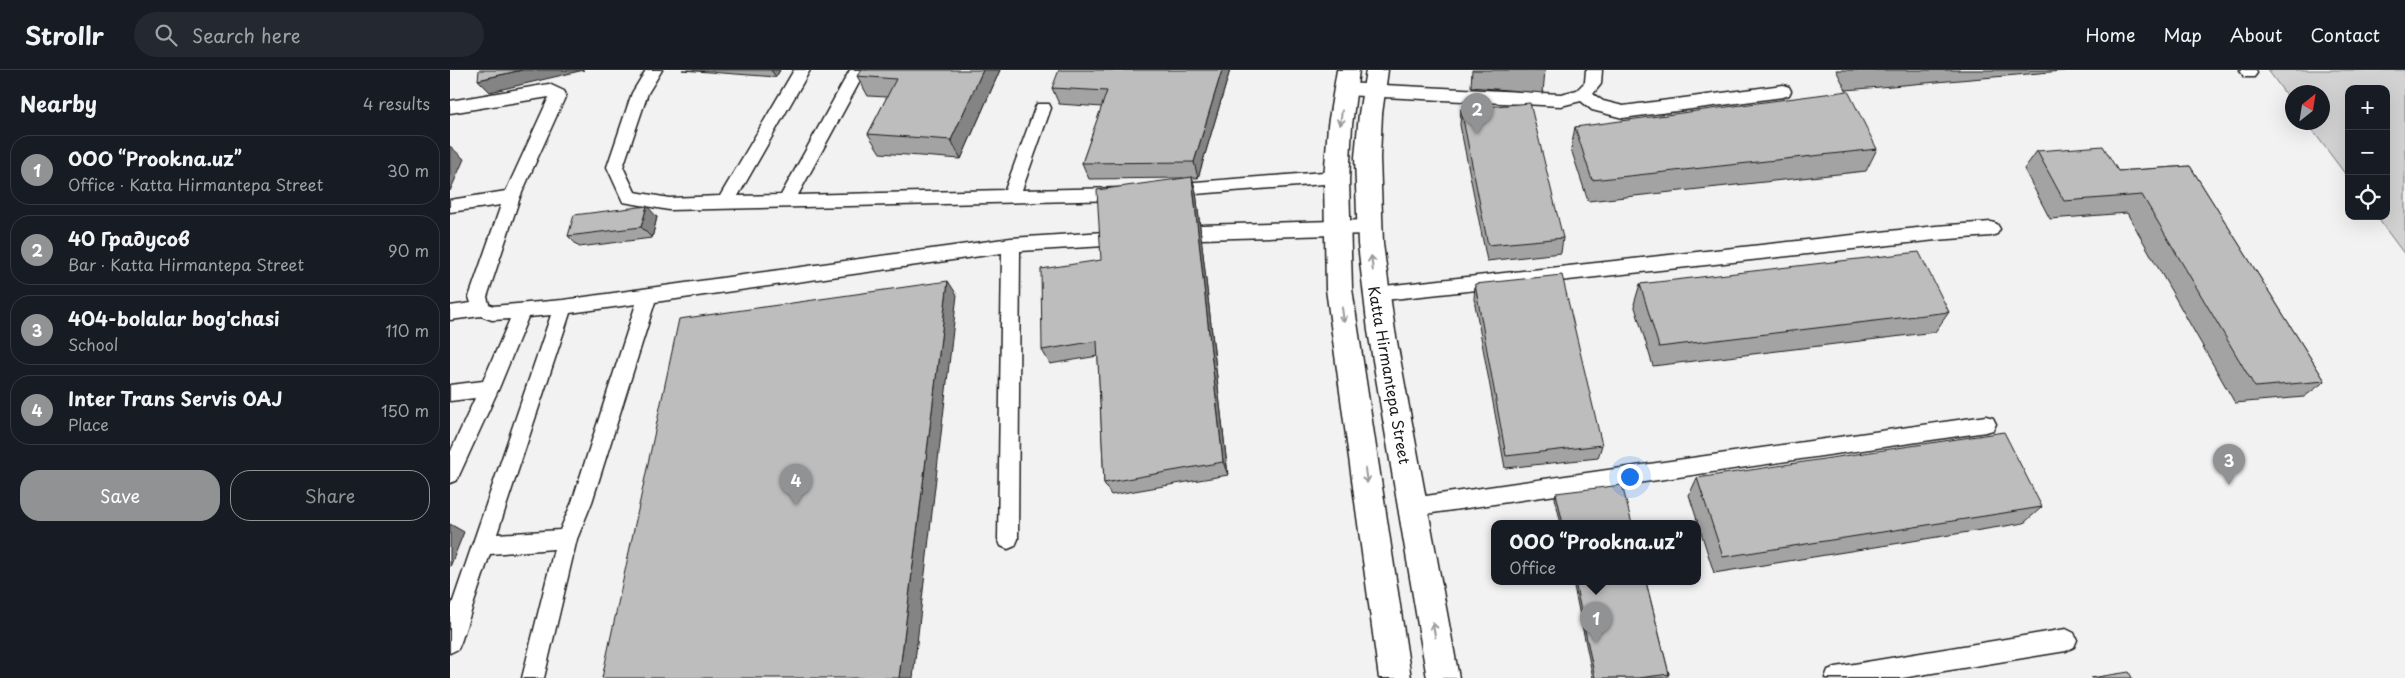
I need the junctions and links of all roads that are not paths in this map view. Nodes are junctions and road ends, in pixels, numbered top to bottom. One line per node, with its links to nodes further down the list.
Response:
1 (654, 70): 17 (lane)
2 (802, 70): 17 (lane)
3 (858, 70): 16 (lane)
4 (1594, 70): 8 (lane)
5 (1346, 80): 6 (lane); 11 (main road, one-way to 11)
6 (1375, 80): 8 (lane); 19 (main road, Katta Hirmаntepa Street)
7 (1783, 91): 8 (lane)
8 (1583, 94)
9 (450, 107): 14 (lane)
10 (1043, 108): 15 (lane)
11 (1336, 177): 12 (lane); 20 (main road)
12 (1157, 191)
13 (1138, 193): 15 (lane)
14 (512, 197): 18 (lane); 28 (lane)
15 (1011, 197): 16 (lane)
16 (786, 202): 17 (lane)
17 (725, 203)
18 (450, 206)
19 (1368, 227): 20 (lane); 25 (main road, Katta Hirmаntepa Street, one-way to 19)
20 (1335, 229): 22 (lane); 42 (main road, one-way to 42)
21 (1991, 229): 25 (lane)
22 (1200, 232)
23 (1105, 239): 24 (lane)
24 (1012, 246): 26 (lane); 36 (lane)
25 (1375, 294): 35 (main road, Katta Hirmаntepa Street)
26 (648, 295): 27 (lane); 37 (lane)
27 (563, 307): 29 (lane); 38 (lane)
28 (482, 310): 29 (lane); 30 (lane)
29 (522, 311): 31 (lane)
30 (450, 313)
31 (490, 388): 32 (lane); 34 (lane)
32 (450, 392)
33 (1986, 424): 35 (lane)
34 (450, 474)
35 (1412, 506): 43 (main road, Katta Hirmаntepa Street, one-way to 35)
36 (1008, 538)
37 (567, 539): 38 (lane); 41 (lane)
38 (483, 545): 40 (lane)
39 (2066, 640): 44 (lane)
40 (450, 642)
41 (533, 678)
42 (1395, 678)
43 (1443, 678)
44 (1836, 678)

